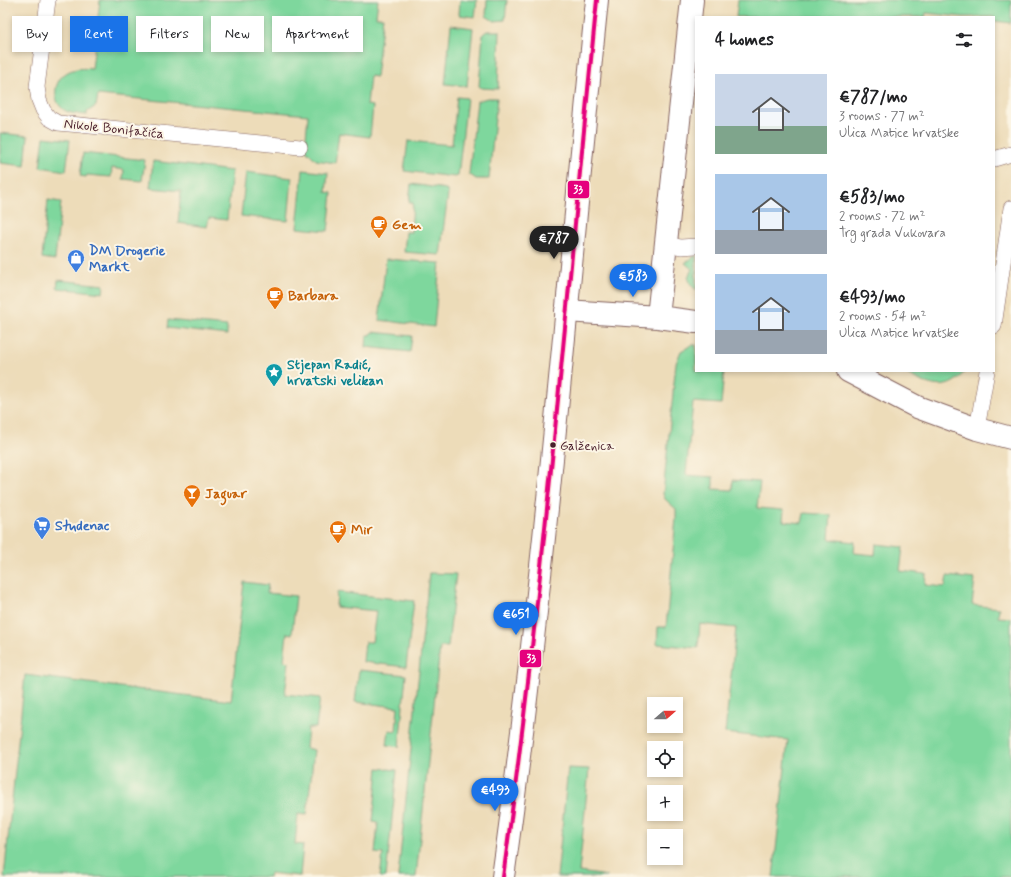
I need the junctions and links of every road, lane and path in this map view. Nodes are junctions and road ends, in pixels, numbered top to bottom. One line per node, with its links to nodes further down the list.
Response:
1 (48, 0): 4 (lane, Nikole Bonifačića)
2 (596, 0): 10 (main road)
3 (692, 0): 8 (main road)
4 (300, 147)
5 (1011, 154): 6 (lane)
6 (995, 159)
7 (1011, 208): 12 (lane)
8 (666, 244): 9 (lane); 11 (main road)
9 (695, 246)
10 (566, 310): 11 (main road); 18 (main road)
11 (658, 317): 13 (main road)
12 (995, 319)
13 (695, 322)
14 (850, 372): 16 (main road)
15 (988, 372): 16 (lane)
16 (977, 429): 17 (main road)
17 (1011, 438)
18 (503, 877)

